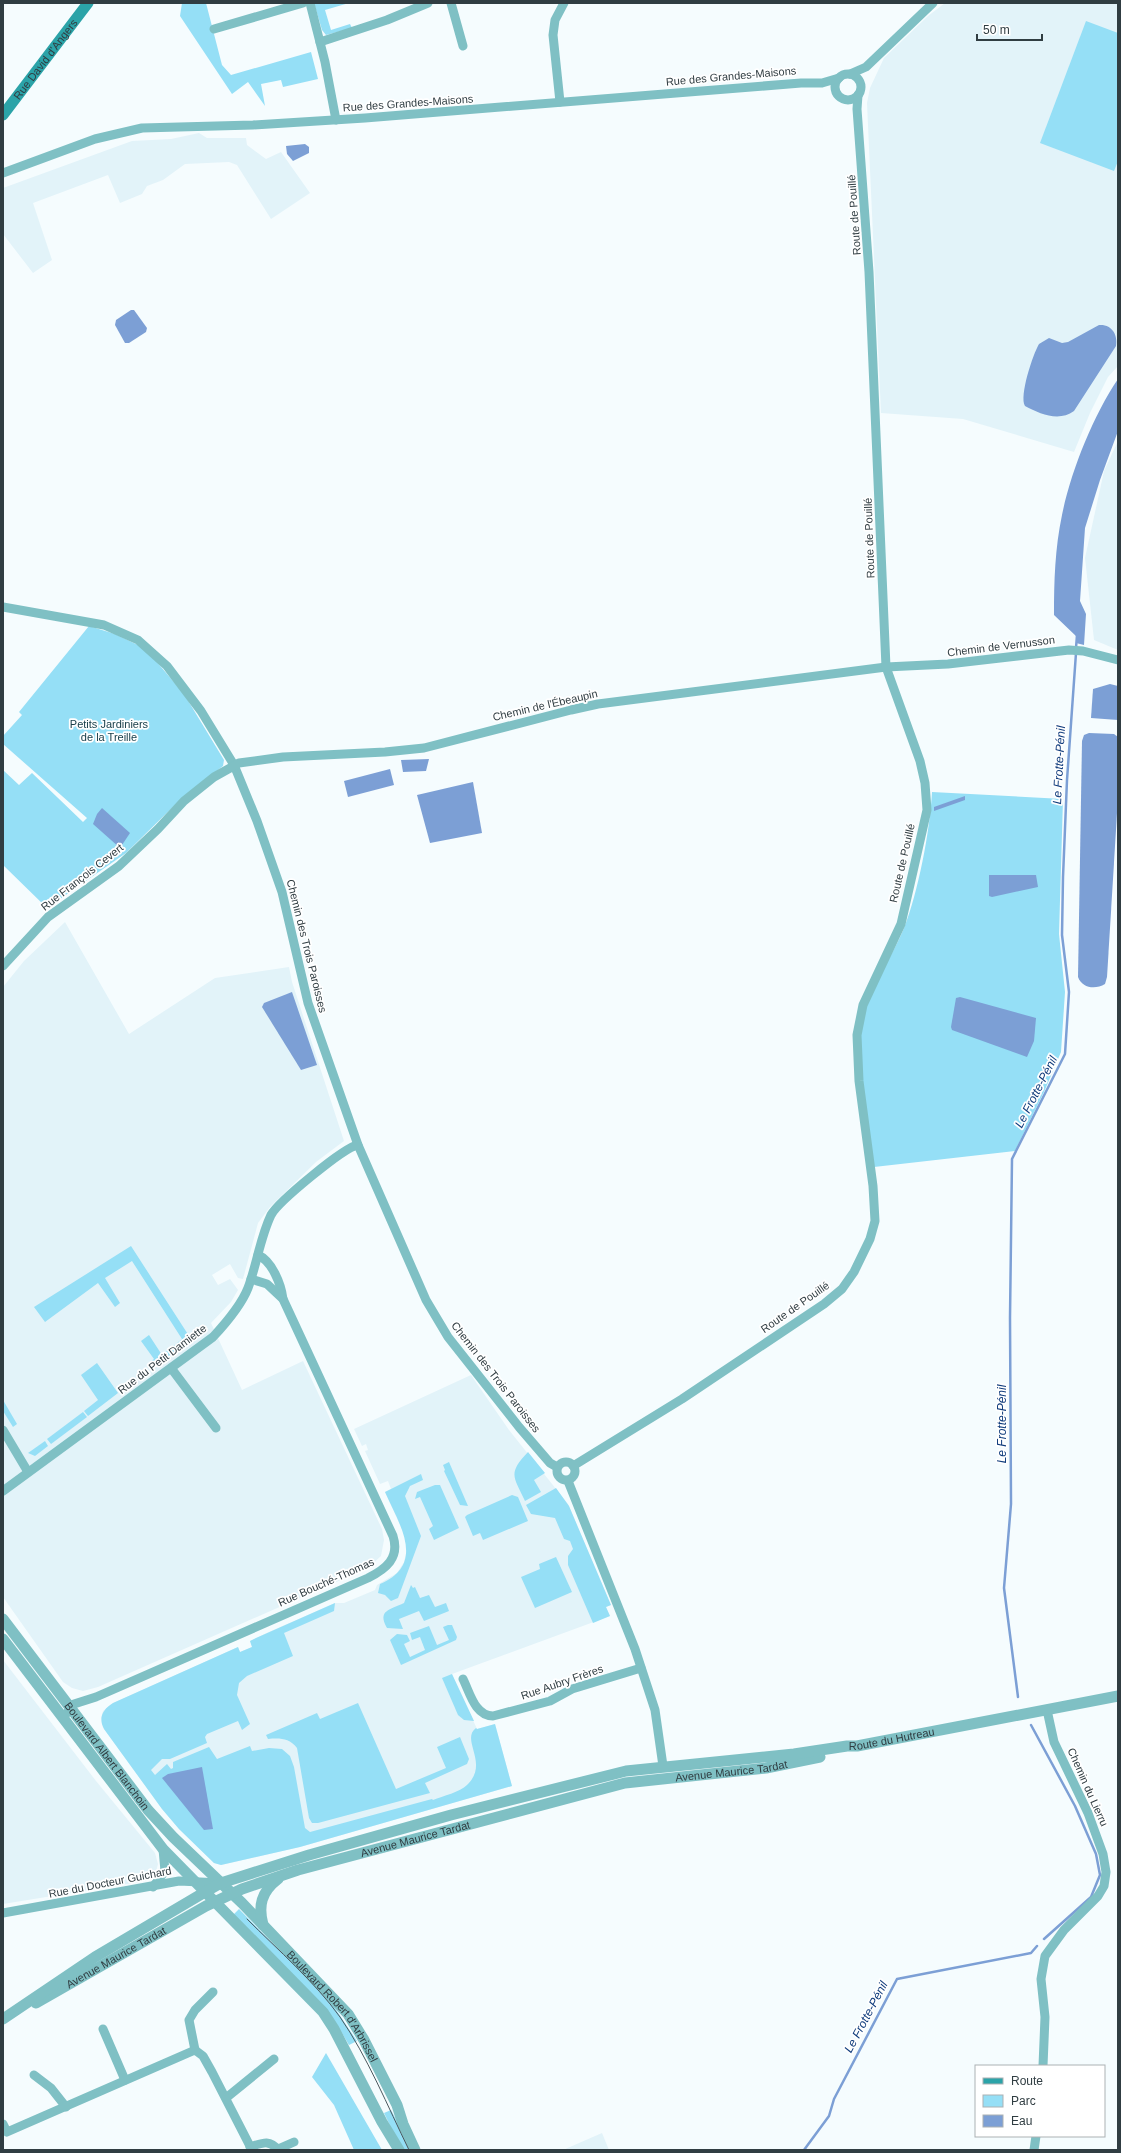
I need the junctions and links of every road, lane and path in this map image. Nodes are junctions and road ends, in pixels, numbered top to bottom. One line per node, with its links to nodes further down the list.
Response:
1 (88, 3): 21 (main road, Rue David d'Angers)
2 (303, 3): 8 (street)
3 (310, 3): 9 (street)
4 (428, 3): 9 (street)
5 (451, 3): 10 (street)
6 (564, 3): 19 (street)
7 (933, 3): 11 (street)
8 (214, 29)
9 (320, 42): 22 (street)
10 (463, 46)
11 (866, 67): 12 (street); 15 (street)
12 (850, 74): 13 (street); 15 (street)
13 (839, 78): 14 (street); 16 (street)
14 (822, 83): 16 (street); 19 (street, Rue des Grandes-Maisons)
15 (860, 84): 17 (street)
16 (835, 90): 18 (street)
17 (858, 95): 18 (street); 20 (street, Route de Pouillé)
18 (848, 100): 20 (street)
19 (560, 102): 22 (street, Rue des Grandes-Maisons)
20 (857, 110): 26 (street, Route de Pouillé)
21 (3, 115)
22 (336, 120): 23 (street, Rue des Grandes-Maisons)
23 (3, 173)
24 (3, 607): 27 (street, Chemin des Trois Paroisses)
25 (1118, 660): 26 (street, Chemin de Vernusson)
26 (886, 667): 27 (street, Chemin de l'Ébeaupin); 36 (street, Route de Pouillé)
27 (234, 765): 28 (street, Rue François Cevert); 29 (street, Chemin des Trois Paroisses)
28 (3, 966)
29 (358, 1145): 30 (street, Rue du Petit Damiette); 37 (street, Chemin des Trois Paroisses)
30 (258, 1255): 31 (street, Rue du Petit Damiette); 32 (street, Rue Bouché-Thomas)
31 (251, 1279): 32 (street, Rue Bouché-Thomas); 33 (street, Rue du Petit Damiette)
32 (283, 1299): 47 (street, Rue Bouché-Thomas)
33 (171, 1368): 34 (street); 38 (street, Rue du Petit Damiette)
34 (216, 1428)
35 (3, 1430): 38 (street)
36 (573, 1466): 37 (street); 39 (street)
37 (557, 1467): 39 (street)
38 (28, 1472): 40 (street, Rue du Petit Damiette)
39 (568, 1481): 43 (street)
40 (3, 1491)
41 (3, 1619): 47 (street, Boulevard Albert Blanchoin)
42 (3, 1639): 45 (street, Boulevard Albert Blanchoin)
43 (641, 1668): 44 (street, Rue Aubry Frères); 51 (street)
44 (463, 1679)
45 (41, 1690): 47 (street); 49 (street, Boulevard Albert Blanchoin)
46 (1118, 1696): 48 (street, Route du Hutreau)
47 (71, 1707): 49 (street); 55 (street, Boulevard Albert Blanchoin)
48 (1047, 1710): 50 (street, Route du Hutreau); 66 (street, Chemin du Lierru)
49 (68, 1724): 52 (street, Boulevard Albert Blanchoin)
50 (857, 1746): 51 (street, Route du Hutreau); 53 (street, Avenue Maurice Tardat)
51 (663, 1766): 55 (street, Avenue Maurice Tardat)
52 (163, 1849): 54 (street, Boulevard Albert Blanchoin); 56 (street)
53 (281, 1876): 57 (street, Avenue Maurice Tardat); 60 (street)
54 (194, 1880): 55 (street, Rue du Docteur Guichard); 56 (street, Rue du Docteur Guichard); 58 (street, Boulevard Albert Blanchoin)
55 (221, 1883): 57 (street, Boulevard Robert d'Arbrissel); 58 (street, Avenue Maurice Tardat)
56 (153, 1887): 59 (street, Rue du Docteur Guichard)
57 (232, 1894): 58 (street, Avenue Maurice Tardat); 60 (street, Boulevard Robert d'Arbrissel)
58 (210, 1896): 62 (street, Avenue Maurice Tardat); 76 (street, Boulevard Robert d'Arbrissel)
59 (3, 1913)
60 (263, 1926): 77 (street, Boulevard Robert d'Arbrissel)
61 (213, 1992): 64 (street)
62 (3, 2020)
63 (103, 2029): 68 (street)
64 (196, 2050): 68 (street); 69 (street)
65 (274, 2059): 69 (street)
66 (1043, 2065)
67 (34, 2075): 70 (street)
68 (125, 2080): 70 (street)
69 (226, 2098): 74 (street)
70 (66, 2107): 71 (street)
71 (4, 2130)
72 (1036, 2137): 78 (street)
73 (294, 2142): 75 (street)
74 (251, 2149): 75 (street)
75 (278, 2150)
76 (399, 2150)
77 (415, 2150)
78 (1034, 2150)

